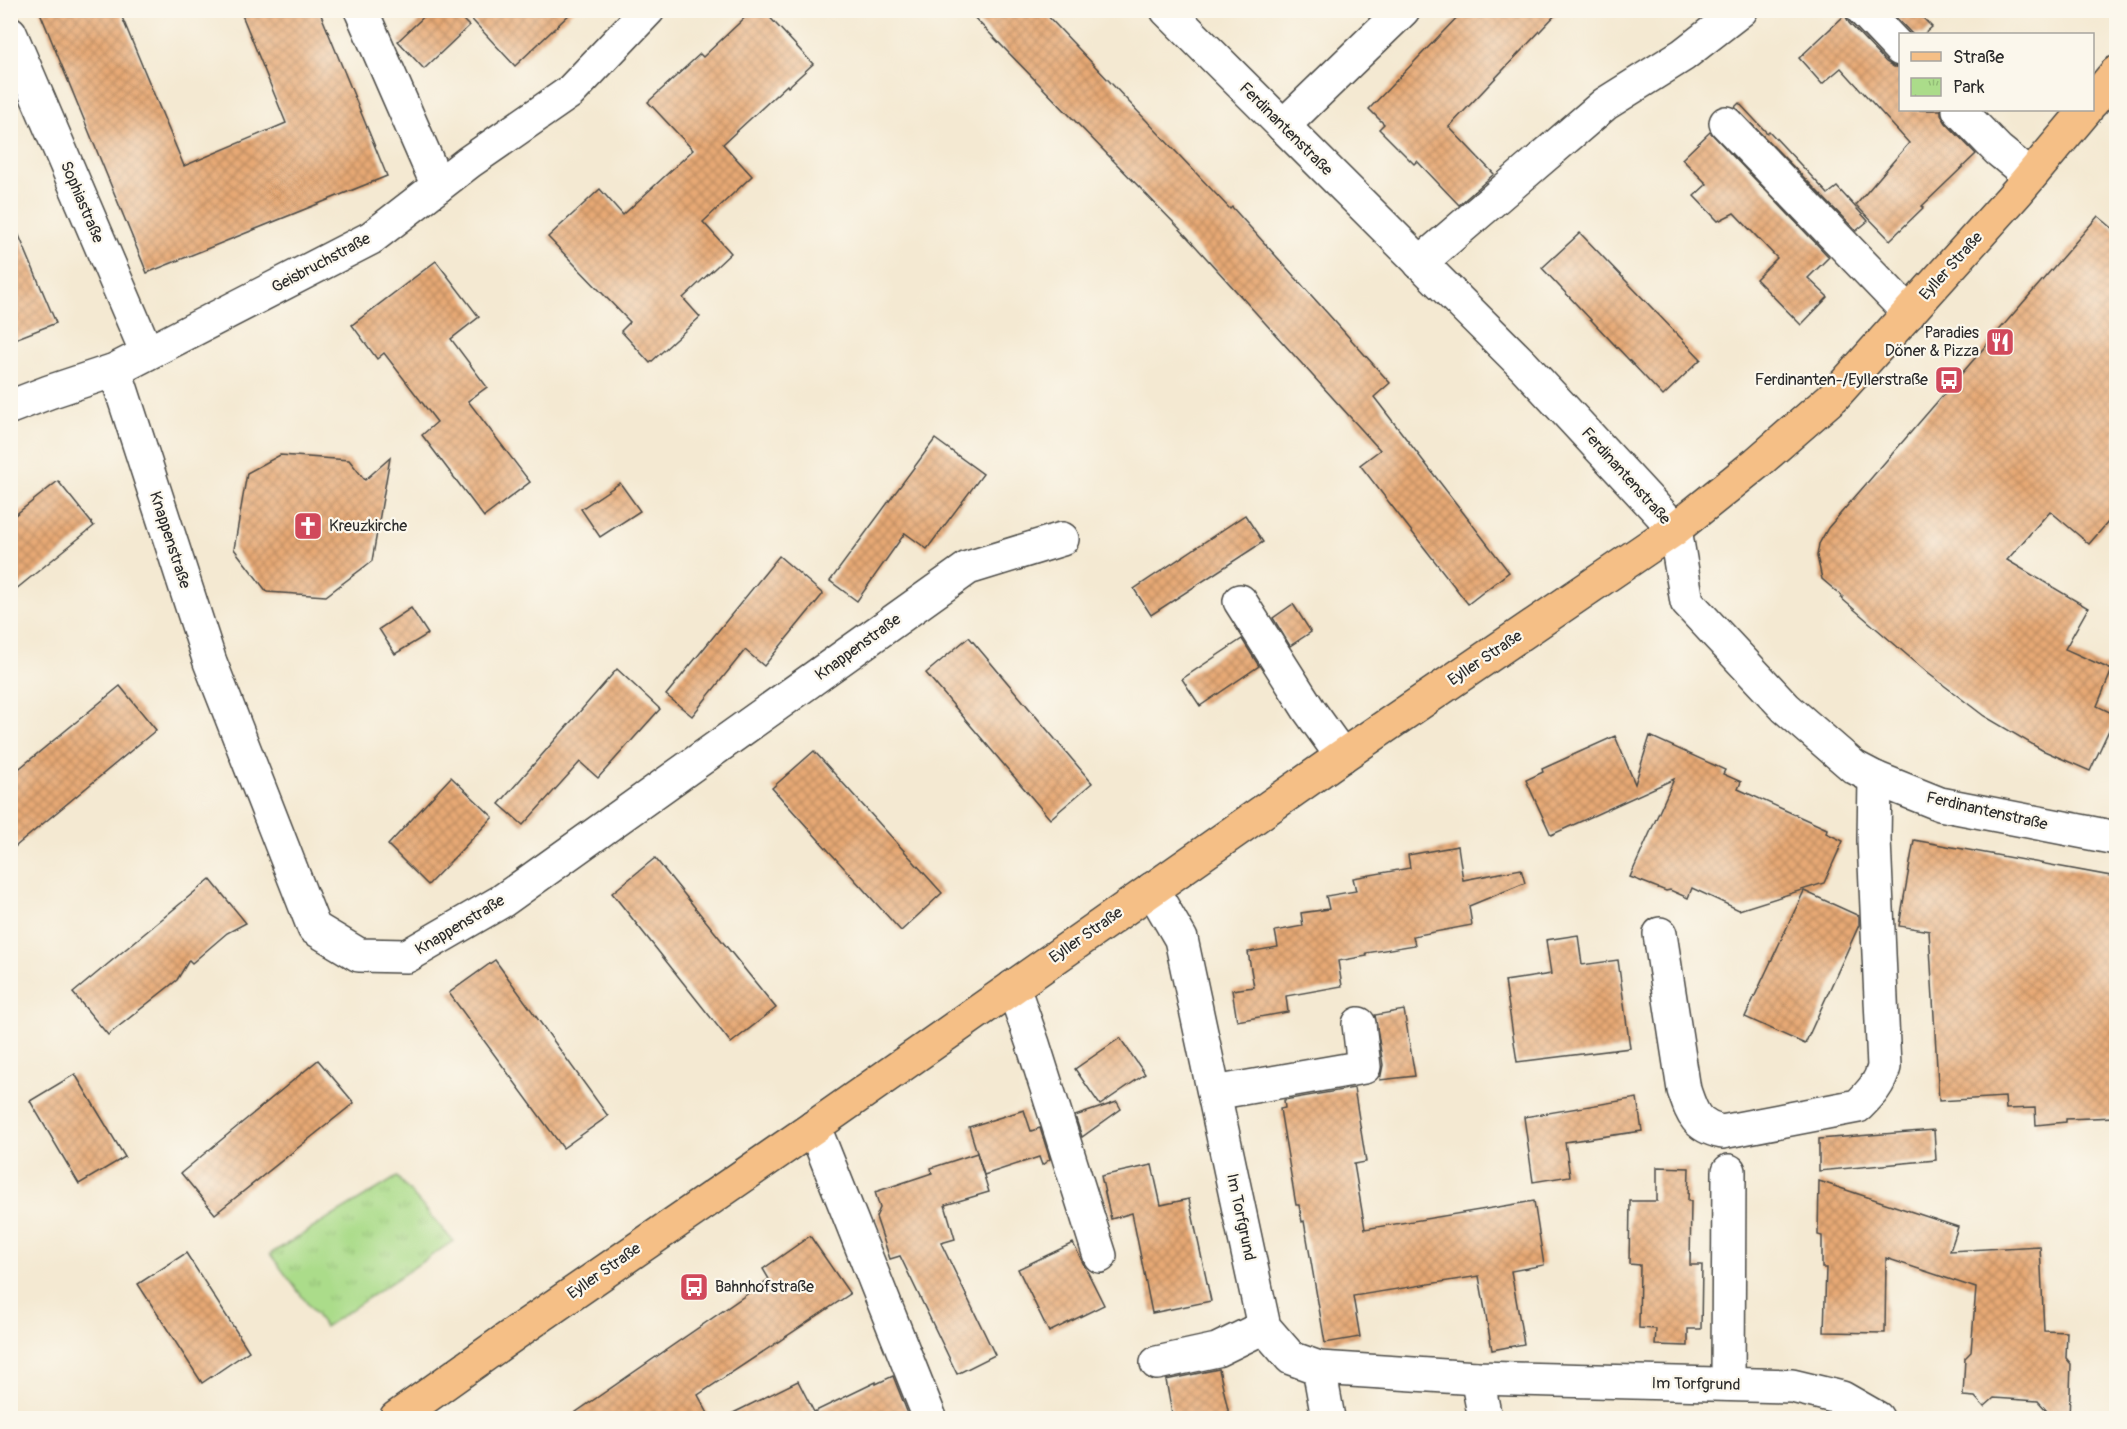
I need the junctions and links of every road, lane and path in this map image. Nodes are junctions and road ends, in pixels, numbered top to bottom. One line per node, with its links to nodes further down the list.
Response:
1 (361, 10): 16 (street)
2 (648, 10): 16 (street, Geisbruchstraße)
3 (1167, 10): 14 (street, Ferdinantenstraße)
4 (1403, 10): 14 (street)
5 (1741, 10): 17 (street)
6 (1863, 10): 8 (street)
7 (13, 45): 19 (street, Sophiastraße)
8 (1899, 48)
9 (2116, 73): 10 (main road)
10 (2094, 100)
11 (1960, 111): 15 (street)
12 (2085, 111): 15 (main road, Eyller Straße)
13 (1726, 123): 18 (street)
14 (1283, 126): 17 (street, Ferdinantenstraße)
15 (2030, 176): 18 (main road, Eyller Straße)
16 (438, 186): 19 (street, Geisbruchstraße)
17 (1420, 263): 22 (street, Ferdinantenstraße)
18 (1909, 314): 22 (main road, Eyller Straße)
19 (147, 353): 20 (street, Geisbruchstraße)
20 (115, 370): 21 (street, Geisbruchstraße); 23 (street, Knappenstraße)
21 (10, 407)
22 (1675, 529): 25 (main road, Eyller Straße); 26 (street, Ferdinantenstraße)
23 (1062, 539)
24 (1240, 601): 25 (street)
25 (1342, 756): 28 (main road, Eyller Straße)
26 (1875, 778): 27 (street, Ferdinantenstraße); 29 (street)
27 (2116, 838)
28 (1152, 889): 30 (main road, Eyller Straße); 32 (street, Im Torfgrund)
29 (1660, 934)
30 (1013, 987): 33 (main road, Eyller Straße); 35 (street)
31 (1359, 1024): 32 (street)
32 (1214, 1093): 36 (street, Im Torfgrund)
33 (814, 1127): 42 (main road, Eyller Straße); 43 (street)
34 (1729, 1171): 40 (street)
35 (1100, 1256)
36 (1264, 1327): 37 (street); 38 (street, Im Torfgrund)
37 (1157, 1363)
38 (1319, 1368): 39 (street, Im Torfgrund); 44 (street)
39 (1477, 1378): 40 (street, Im Torfgrund); 45 (street)
40 (1728, 1384): 41 (street, Im Torfgrund)
41 (1841, 1408): 46 (street, Im Torfgrund)
42 (401, 1417)
43 (930, 1419)
44 (1328, 1419)
45 (1485, 1419)
46 (1877, 1419)

